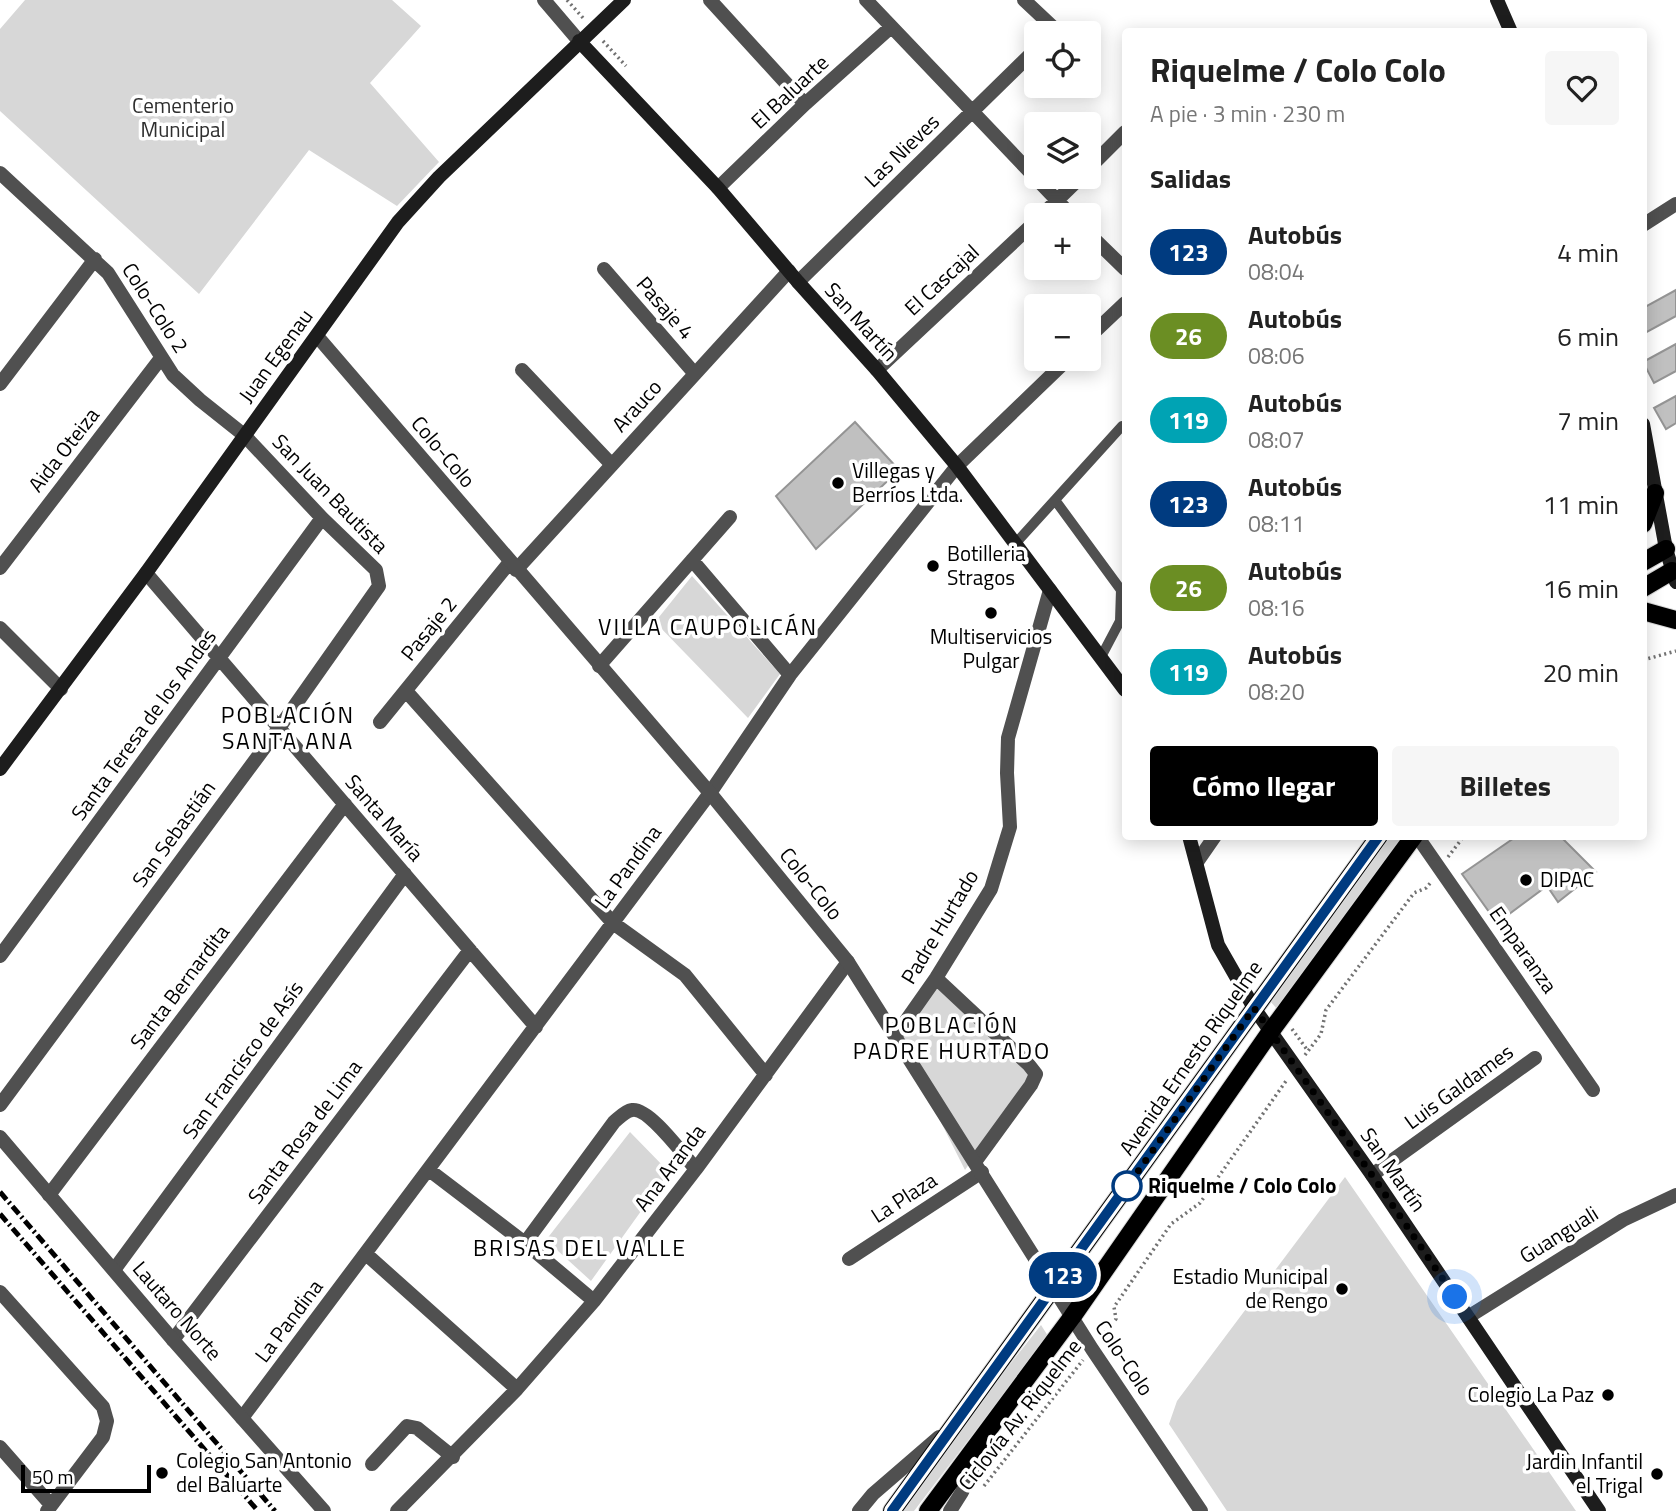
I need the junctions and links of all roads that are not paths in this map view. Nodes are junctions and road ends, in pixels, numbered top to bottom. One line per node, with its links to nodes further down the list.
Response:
1 (544, 0): 10 (street, San Martín)
2 (624, 0): 10 (main road, Juan Egenau)
3 (710, 0): 12 (street)
4 (866, 0): 8 (street)
5 (1024, 0): 7 (street)
6 (1497, 0): 9 (main road)
7 (1044, 21)
8 (891, 27): 12 (street, El Baluarte); 13 (street)
9 (1509, 28)
10 (579, 41): 17 (main road, San Martín); 30 (main road, Juan Egenau)
11 (1024, 61): 13 (street, Las Nieves)
12 (806, 104): 17 (street, El Baluarte)
13 (972, 111): 19 (street); 27 (street, Las Nieves)
14 (1122, 135): 15 (street)
15 (1101, 156)
16 (0, 173): 24 (street, Colo-Colo 2)
17 (718, 188): 27 (main road, San Martín)
18 (1069, 189): 19 (street)
19 (1057, 201)
20 (1676, 204): 21 (street)
21 (1647, 222)
22 (1024, 232): 33 (street, El Cascajal)
23 (1101, 246): 25 (street)
24 (95, 259): 31 (street, Colo-Colo 2); 36 (street)
25 (1122, 266)
26 (604, 269): 35 (street, Pasaje 4)
27 (793, 276): 33 (main road, San Martín); 35 (street, Arauco)
28 (1122, 306): 29 (street)
29 (1101, 326)
30 (317, 336): 38 (main road, Juan Egenau); 51 (street, Colo-Colo)
31 (161, 358): 38 (street, Colo-Colo 2); 52 (street, Aida Oteiza)
32 (523, 370): 40 (street)
33 (877, 370): 41 (main road, San Martín)
34 (1056, 371): 41 (street, La Pandina)
35 (695, 374): 40 (street, Arauco)
36 (0, 384)
37 (1122, 426): 43 (lane)
38 (244, 435): 46 (street, San Juan Bautista); 53 (main road, Juan Egenau)
39 (1647, 447): 42 (main road)
40 (612, 465): 51 (street, Arauco)
41 (957, 466): 47 (main road, San Martín); 64 (street, La Pandina)
42 (1655, 493): 44 (main road); 48 (main road)
43 (1055, 500): 47 (lane); 61 (lane)
44 (1647, 514)
45 (730, 517): 49 (street)
46 (322, 518): 55 (street, San Juan Bautista); 62 (street, Santa Teresa de los Andes)
47 (1015, 544): 57 (main road, San Martín)
48 (1671, 546): 50 (main road); 54 (main road)
49 (692, 560): 63 (street); 64 (street)
50 (1647, 560)
51 (513, 566): 63 (street, Colo-Colo); 67 (street, Pasaje 2)
52 (0, 568)
53 (146, 573): 62 (street, Santa María); 66 (main road, Juan Egenau)
54 (1675, 574): 56 (main road)
55 (379, 586): 69 (street, San Sebastián)
56 (1647, 586)
57 (1050, 590): 61 (main road, San Martín); 84 (street, Padre Hurtado)
58 (1647, 612): 59 (main road)
59 (1676, 620)
60 (0, 628): 66 (street)
61 (1101, 657): 65 (main road, San Martín)
62 (219, 658): 69 (street, Santa María); 82 (street, Santa Teresa de los Andes)
63 (599, 666): 71 (street, Colo-Colo)
64 (790, 675): 71 (street, La Pandina)
65 (1122, 686)
66 (61, 689): 70 (main road, Juan Egenau)
67 (406, 691): 68 (street, Pasaje 2); 80 (street)
68 (380, 722)
69 (279, 728): 72 (street, Santa María); 92 (street, San Sebastián)
70 (0, 769)
71 (710, 793): 80 (street, La Pandina); 83 (street, Colo-Colo)
72 (345, 804): 79 (street, Santa María); 98 (street, Santa Bernardita)
73 (1190, 840): 78 (main road, San Martín)
74 (1212, 840): 78 (street)
75 (1376, 840): 85 (main road, Avenida Ernesto Riquelme)
76 (1412, 840): 87 (main road)
77 (1418, 840): 91 (street, Emparanza)
78 (1197, 862): 85 (main road, San Martín)
79 (405, 874): 81 (street, Santa María); 103 (street, San Francisco de Asís)
80 (613, 923): 86 (street, La Pandina); 90 (street)
81 (470, 950): 86 (street, Santa María); 109 (street, Santa Rosa de Lima)
82 (0, 956)
83 (848, 962): 88 (street, Colo-Colo); 90 (street, Ana Aranda)
84 (936, 978): 88 (street, Padre Hurtado); 94 (street, La Plaza)
85 (1254, 1008): 87 (main road, San Martín); 104 (main road, Avenida Ernesto Riquelme)
86 (536, 1027): 96 (street, La Pandina)
87 (1271, 1031): 97 (main road, San Martín); 107 (main road)
88 (896, 1035): 94 (street, Colo-Colo)
89 (1535, 1058): 97 (street, Luis Galdames)
90 (766, 1074): 95 (street, Ana Aranda)
91 (1593, 1090)
92 (0, 1105)
93 (0, 1137): 98 (street, Lautaro Norte)
94 (978, 1167): 102 (street, La Plaza); 104 (street, Colo-Colo)
95 (696, 1169): 100 (street); 106 (street, Ana Aranda)
96 (429, 1170): 100 (street); 101 (street, La Pandina)
97 (1372, 1175): 108 (main road, San Martín)
98 (49, 1195): 103 (street, Lautaro Norte)
99 (1676, 1195): 108 (street, Guanguali)
100 (525, 1243): 106 (street)
101 (366, 1254): 110 (street); 112 (street, La Pandina)
102 (849, 1259)
103 (114, 1270): 109 (street, Lautaro Norte)
104 (1054, 1288): 107 (street, Colo-Colo); 113 (main road, Avenida Ernesto Riquelme)
105 (0, 1292): 117 (street)
106 (594, 1301): 110 (street, Ana Aranda)
107 (1072, 1317): 111 (main road); 124 (street, Colo-Colo)
108 (1468, 1317): 125 (main road, San Martín)
109 (173, 1340): 112 (street, Lautaro Norte)
110 (517, 1389): 115 (street, Ana Aranda)
111 (1001, 1411): 122 (main road); 123 (street)
112 (242, 1418): 118 (street, Lautaro Norte)
113 (956, 1423): 120 (street); 121 (main road, Avenida Ernesto Riquelme)
114 (0, 1447): 117 (street)
115 (453, 1457): 116 (street); 119 (street, Ana Aranda)
116 (372, 1464)
117 (49, 1508)
118 (324, 1511)
119 (397, 1511)
120 (859, 1511)
121 (892, 1511)
122 (928, 1511)
123 (950, 1511)
124 (1201, 1511)
125 (1599, 1511)

